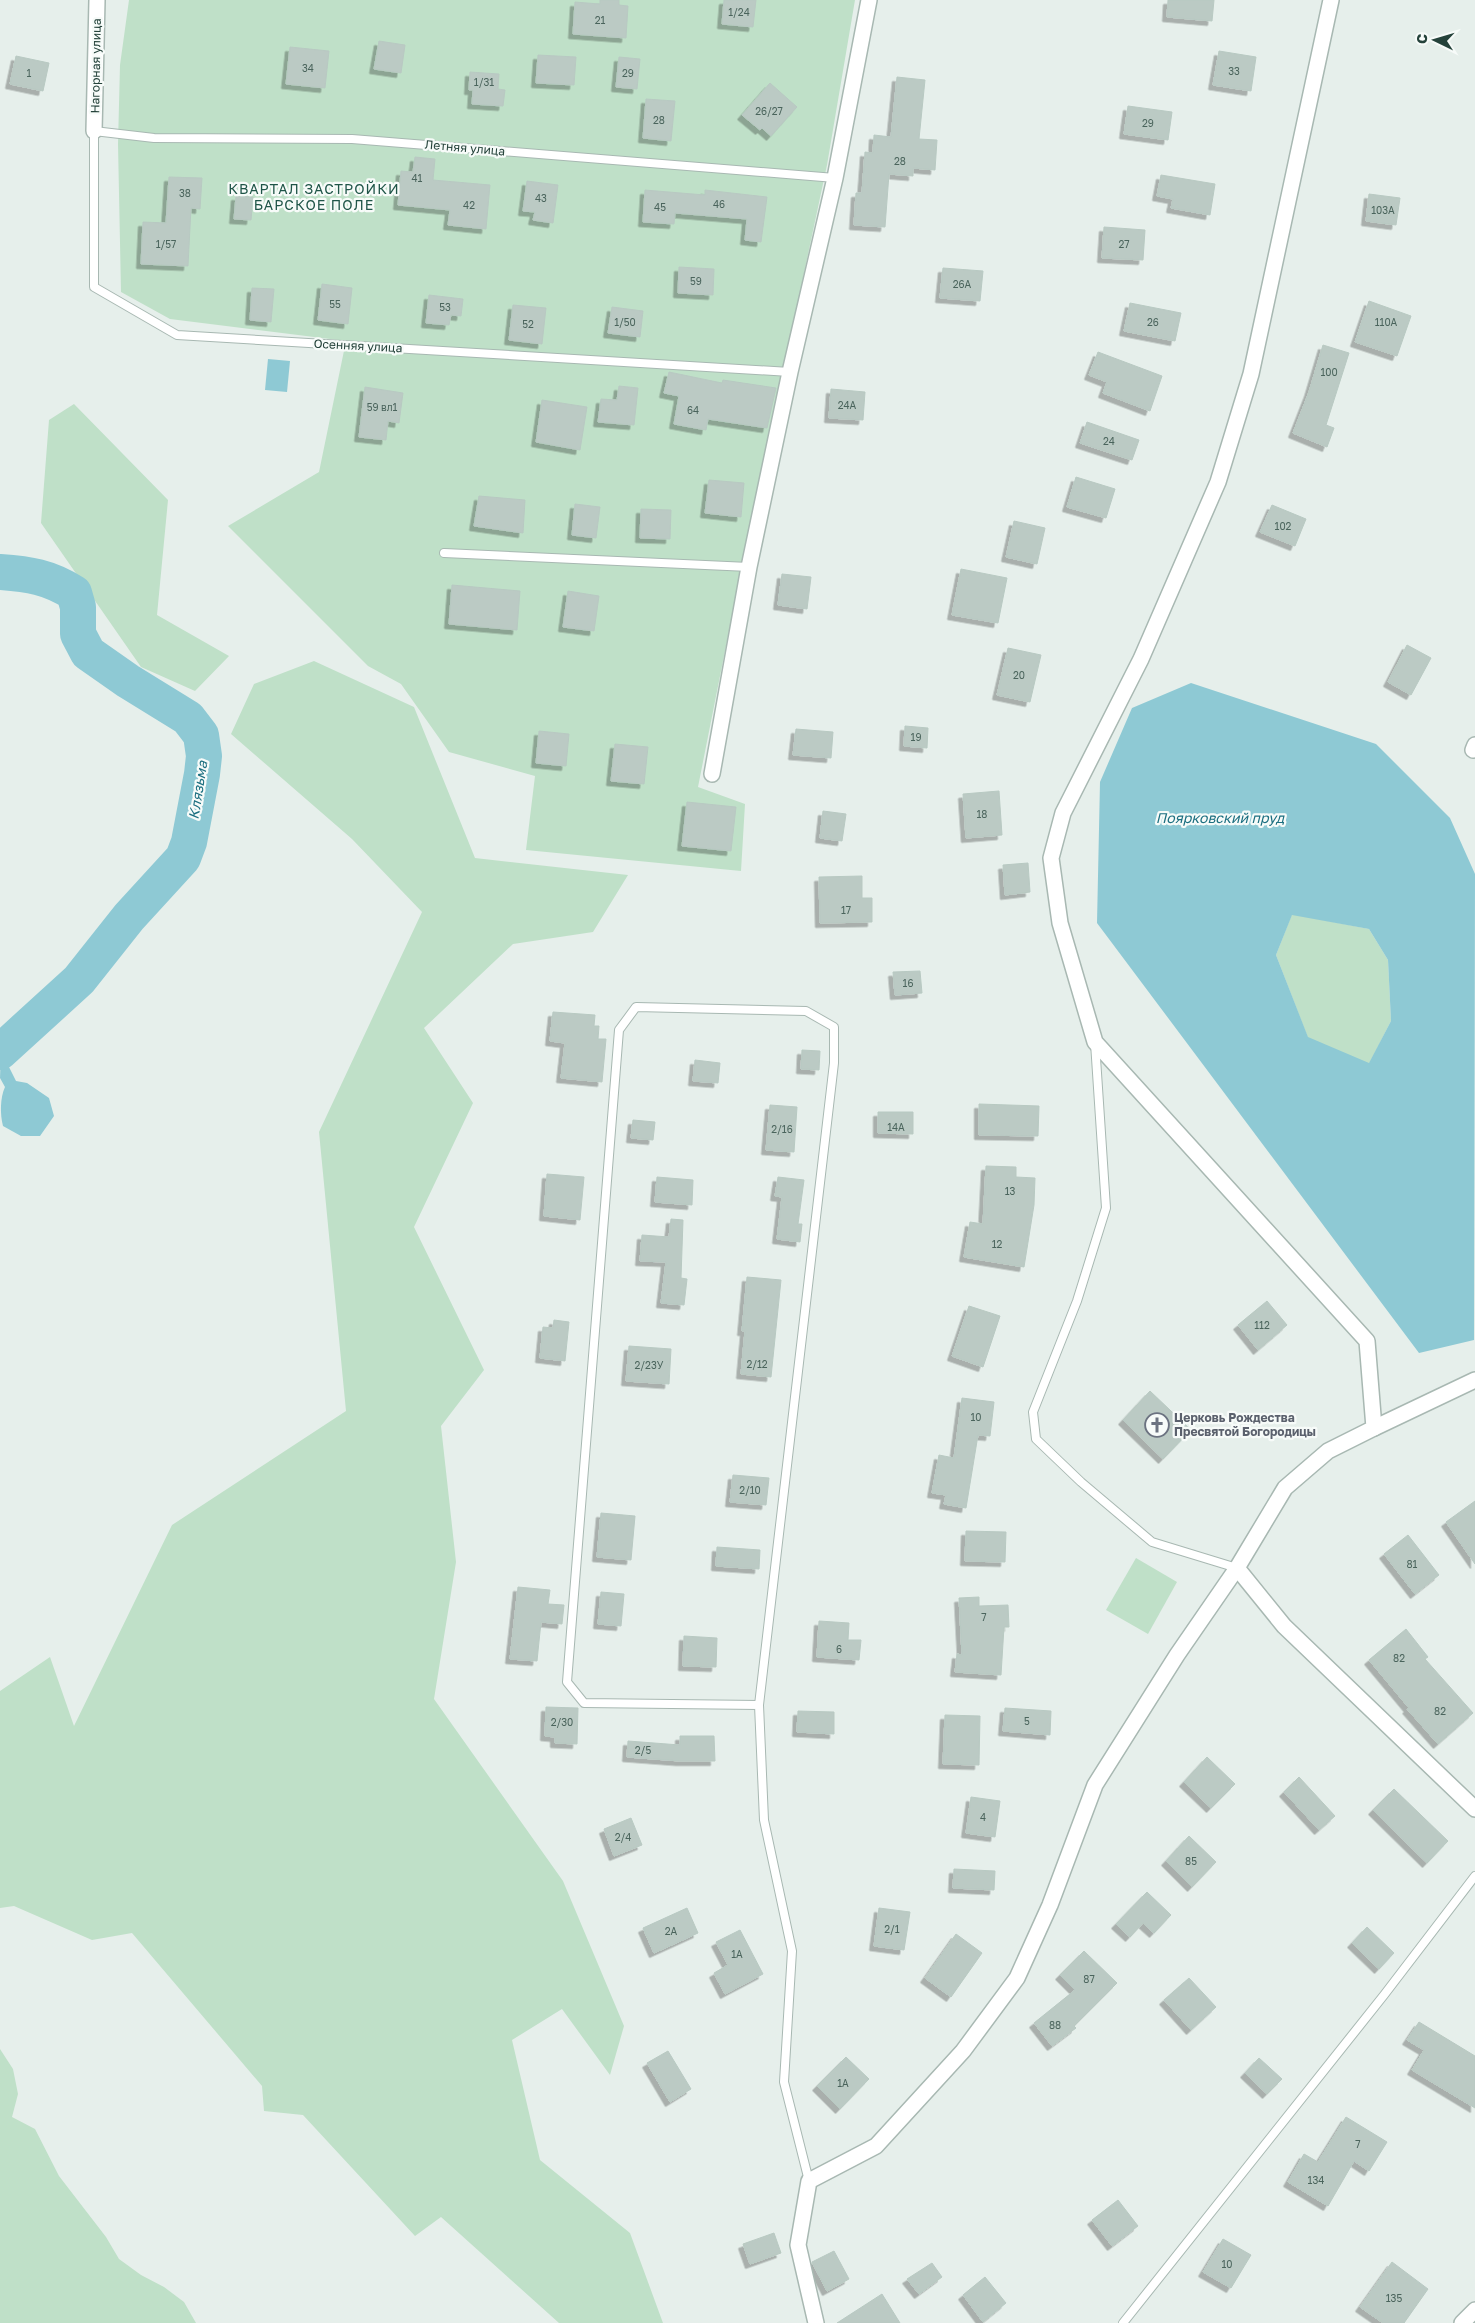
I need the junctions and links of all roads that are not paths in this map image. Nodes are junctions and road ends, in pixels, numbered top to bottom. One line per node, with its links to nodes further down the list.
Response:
1 (98, 0): 4 (street, Нагорная улица)
2 (869, 0): 5 (street)
3 (1331, 0): 10 (street)
4 (94, 131): 5 (lane, Летняя улица); 6 (lane, Осенняя улица)
5 (835, 178): 6 (street)
6 (790, 372): 8 (street)
7 (444, 553): 8 (lane)
8 (749, 567): 9 (street)
9 (712, 774)
10 (1095, 1042): 12 (street); 13 (lane)
11 (1475, 1380): 12 (street)
12 (1374, 1428): 13 (street)
13 (1237, 1568): 15 (street); 17 (street)
14 (759, 1705): 14 (lane); 17 (lane)
15 (1475, 1809)
16 (1475, 1876): 20 (lane)
17 (810, 2181): 19 (street)
18 (1475, 2310): 21 (street)
19 (816, 2323)
20 (1123, 2323)
21 (1462, 2323)

